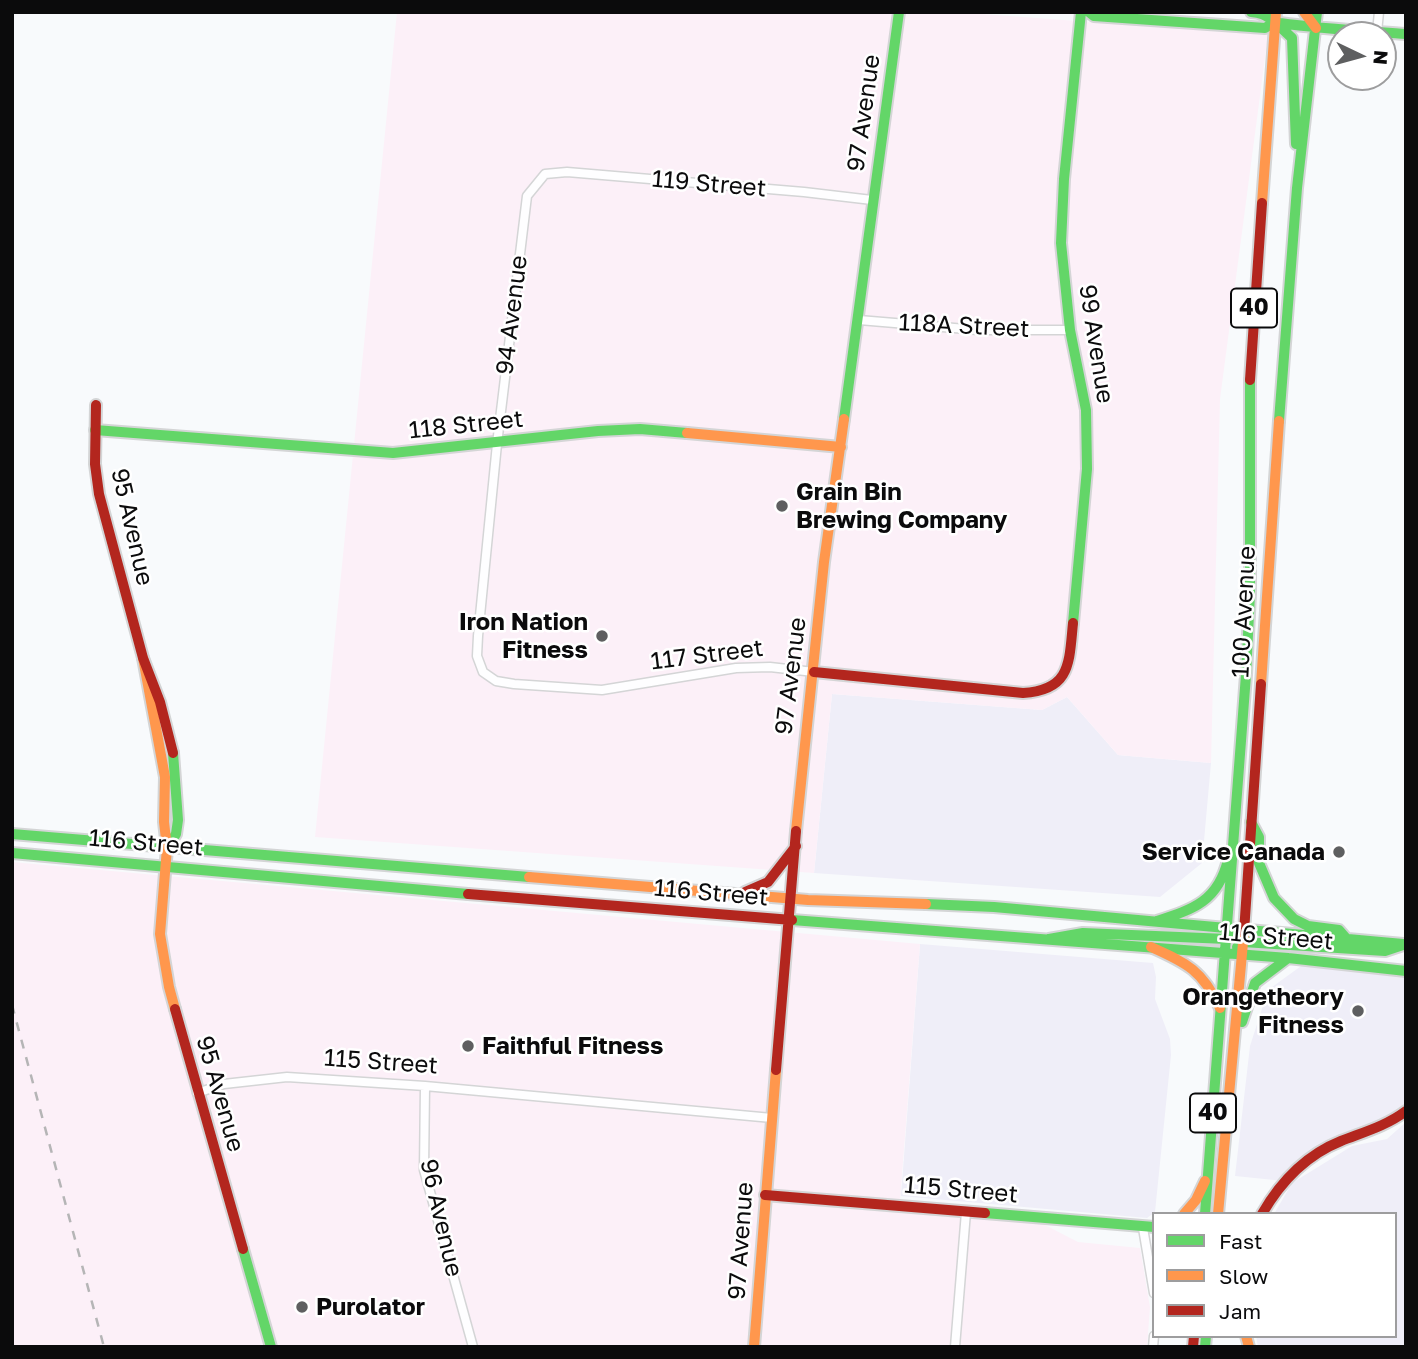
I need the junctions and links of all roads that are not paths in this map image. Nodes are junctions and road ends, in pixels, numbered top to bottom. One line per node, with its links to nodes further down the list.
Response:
1 (899, 12): 12 (main road, 97 Avenue)
2 (1081, 12): 14 (main road, 99 Avenue)
3 (1089, 12): 7 (main road)
4 (1251, 12): 7 (main road)
5 (1304, 12): 8 (main road)
6 (1317, 12): 8 (main road, 100 Avenue / 40)
7 (1276, 17): 8 (main road); 11 (main road); 24 (main road, 100 Avenue / 40)
8 (1316, 28): 9 (main road); 11 (main road, 100 Avenue / 40)
9 (1327, 29)
10 (545, 174): 12 (street, 119 Street); 17 (street, 94 Avenue)
11 (1297, 188): 22 (main road, 100 Avenue / 40)
12 (872, 200): 13 (main road, 97 Avenue)
13 (859, 320): 14 (street, 118A Street); 18 (main road, 97 Avenue)
14 (1070, 330): 21 (main road, 99 Avenue)
15 (96, 405): 16 (main road, 95 Avenue)
16 (95, 430): 17 (main road, 118 Street); 26 (main road, 95 Avenue)
17 (497, 444): 18 (main road, 118 Street); 20 (street, 94 Avenue)
18 (841, 447): 19 (main road, 97 Avenue)
19 (814, 671): 20 (street, 117 Street); 21 (main road, 117 Street); 25 (main road, 97 Avenue)
20 (483, 672)
21 (1062, 680)
22 (1251, 822): 33 (main road, 100 Avenue / 40); 35 (main road)
23 (12, 834): 26 (main road, 116 Street)
24 (1236, 834): 32 (main road); 34 (main road, 100 Avenue / 40)
25 (796, 846): 29 (main road); 30 (main road, 97 Avenue)
26 (167, 848): 28 (main road, 95 Avenue); 29 (main road, 116 Street)
27 (12, 853): 28 (main road, 116 Street)
28 (167, 866): 31 (main road, 116 Street); 47 (main road, 95 Avenue)
29 (739, 895): 30 (main road, 116 Street)
30 (789, 898): 31 (main road, 97 Avenue); 32 (main road, 116 Street)
31 (788, 920): 36 (main road, 116 Street); 49 (main road, 97 Avenue)
32 (1157, 921): 34 (main road, 116 Street)
33 (1244, 930): 34 (main road); 35 (main road, 116 Street); 37 (main road, 100 Avenue / 40)
34 (1227, 933): 36 (main road); 40 (main road, 100 Avenue / 40)
35 (1346, 938): 38 (main road, 116 Street)
36 (1049, 939): 39 (main road, 116 Street)
37 (1243, 942): 38 (main road); 40 (main road); 41 (main road, 100 Avenue / 40)
38 (1406, 944)
39 (1151, 947): 40 (main road, 116 Street); 44 (main road)
40 (1225, 954): 41 (main road, 116 Street); 44 (main road, 100 Avenue / 40)
41 (1242, 956): 42 (main road, 116 Street); 45 (main road, 100 Avenue / 40)
42 (1288, 958): 43 (main road, 116 Street); 45 (main road)
43 (1406, 971)
44 (1221, 1012): 50 (main road, 100 Avenue / 40)
45 (1233, 1060): 55 (main road, 100 Avenue / 40)
46 (425, 1086): 47 (street, 115 Street); 49 (street, 115 Street); 60 (street, 96 Avenue)
47 (197, 1093): 59 (main road, 95 Avenue)
48 (1406, 1111): 56 (main road)
49 (772, 1118): 51 (main road, 97 Avenue)
50 (1209, 1174): 53 (main road); 54 (main road, 100 Avenue / 40)
51 (765, 1195): 52 (main road, 115 Street); 61 (main road, 97 Avenue)
52 (966, 1212): 57 (main road, 115 Street); 62 (street)
53 (1186, 1212)
54 (1205, 1212)
55 (1218, 1212)
56 (1263, 1212)
57 (1149, 1227): 58 (street)
58 (1152, 1267)
59 (271, 1347)
60 (473, 1347)
61 (754, 1347)
62 (956, 1347)

